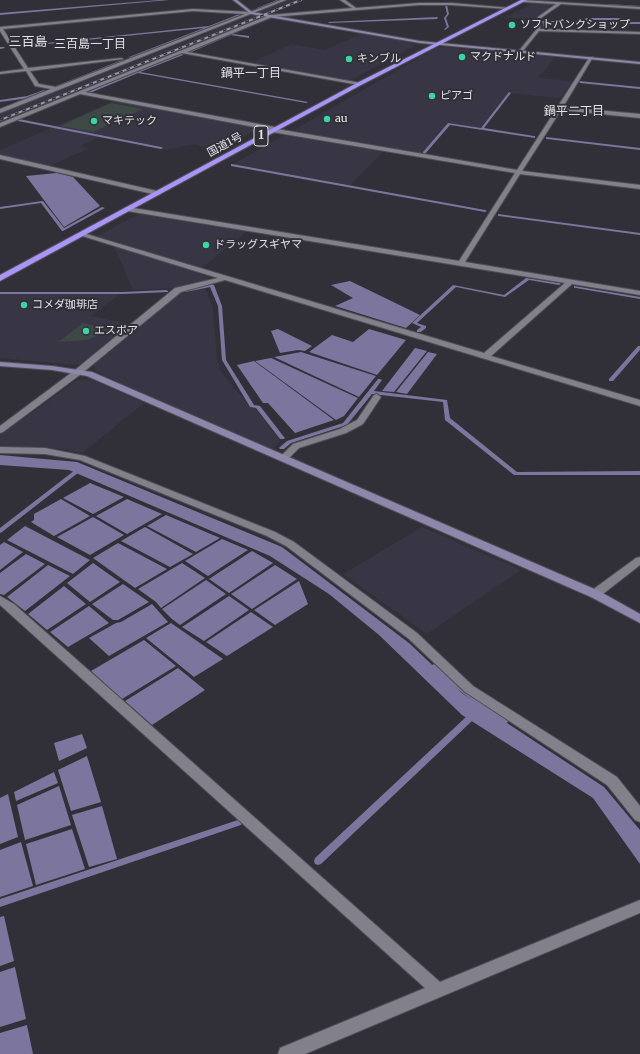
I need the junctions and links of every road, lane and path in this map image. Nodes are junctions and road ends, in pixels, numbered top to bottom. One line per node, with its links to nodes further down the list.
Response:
1 (235, 0): 9 (street)
2 (284, 0): 9 (street)
3 (342, 0): 8 (street)
4 (524, 0): 5 (street); 6 (highway, 国道1号 / 1)
5 (560, 3): 7 (street); 12 (street)
6 (508, 8): 8 (street); 16 (highway, 国道1号 / 1)
7 (640, 8)
8 (357, 10): 10 (street)
9 (251, 13): 10 (street); 11 (street); 20 (street)
10 (271, 16): 16 (street); 18 (street)
11 (0, 28): 15 (street)
12 (538, 30): 13 (street); 17 (street)
13 (640, 33)
14 (0, 37): 15 (street)
15 (6, 37): 22 (street)
16 (436, 43): 17 (street); 24 (highway, 国道1号 / 1)
17 (520, 51): 19 (street)
18 (182, 52): 24 (street); 26 (street)
19 (591, 58): 21 (street); 27 (street)
20 (131, 60): 22 (street); 25 (street)
21 (640, 63)
22 (28, 70): 23 (street); 25 (street)
23 (0, 73)
24 (359, 84): 31 (highway, 国道1号 / 1)
25 (58, 89): 28 (street)
26 (80, 93): 30 (street); 31 (street)
27 (559, 108): 29 (street); 33 (street)
28 (0, 111)
29 (640, 116)
30 (0, 125)
31 (274, 129): 33 (street); 35 (highway, 国道1号 / 1)
32 (0, 157): 35 (street)
33 (519, 172): 34 (street); 38 (street)
34 (640, 187)
35 (157, 193): 36 (highway, 国道1号 / 1)
36 (127, 209): 37 (highway, 国道1号 / 1); 38 (street)
37 (81, 234): 39 (highway, 国道1号 / 1); 40 (street)
38 (461, 263): 41 (street)
39 (0, 278)
40 (224, 278): 43 (street); 45 (street)
41 (570, 282): 42 (street); 43 (street)
42 (640, 293)
43 (485, 357): 47 (street)
44 (0, 364): 45 (street)
45 (78, 372): 48 (street); 50 (street)
46 (377, 397): 50 (street)
47 (640, 403)
48 (0, 430)
49 (0, 450): 55 (street)
50 (284, 458): 52 (street)
51 (640, 560): 52 (street)
52 (596, 594): 54 (street)
53 (0, 600): 57 (street)
54 (640, 619)
55 (640, 816)
56 (640, 906): 57 (street)
57 (438, 990): 58 (street)
58 (286, 1054)

